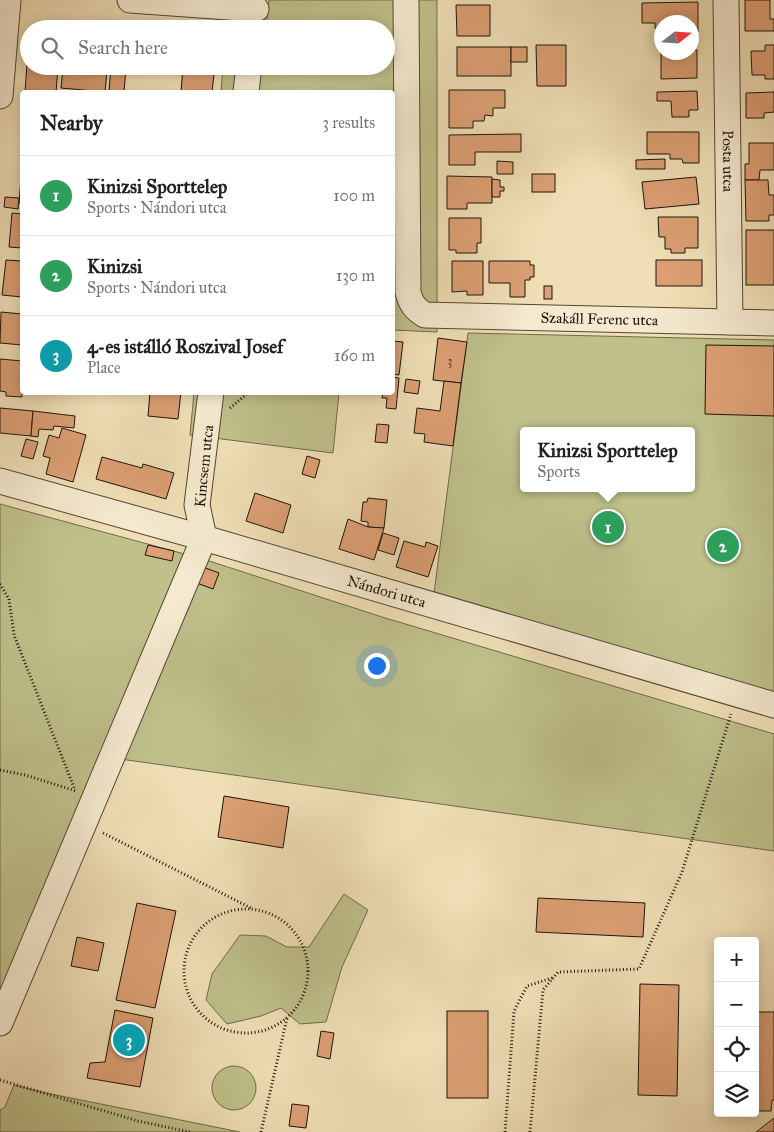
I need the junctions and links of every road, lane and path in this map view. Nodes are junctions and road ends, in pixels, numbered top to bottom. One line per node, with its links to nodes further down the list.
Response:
1 (8, 0): 8 (street)
2 (130, 0): 5 (street)
3 (406, 0): 9 (street, Szakáll Ferenc utca)
4 (726, 0): 9 (street, Posta utca)
5 (255, 12)
6 (248, 75): 7 (street)
7 (246, 90)
8 (0, 96)
9 (730, 322): 10 (street, Szakáll Ferenc utca)
10 (774, 322)
11 (211, 395): 13 (street, Kincsem utca)
12 (0, 481): 13 (street, Nándori utca)
13 (204, 538): 15 (street, Nándori utca); 18 (street)
14 (0, 584): 18 (path)
15 (738, 695): 16 (street, Nándori utca); 21 (path)
16 (774, 706)
17 (0, 770): 18 (path)
18 (85, 796): 19 (street)
19 (84, 824): 20 (path); 23 (street)
20 (253, 909): 22 (path); 22 (path)
21 (553, 978): 27 (path); 28 (path)
22 (287, 1018): 26 (path)
23 (0, 1023)
24 (0, 1080): 25 (path)
25 (190, 1132)
26 (261, 1132)
27 (505, 1132)
28 (530, 1132)

